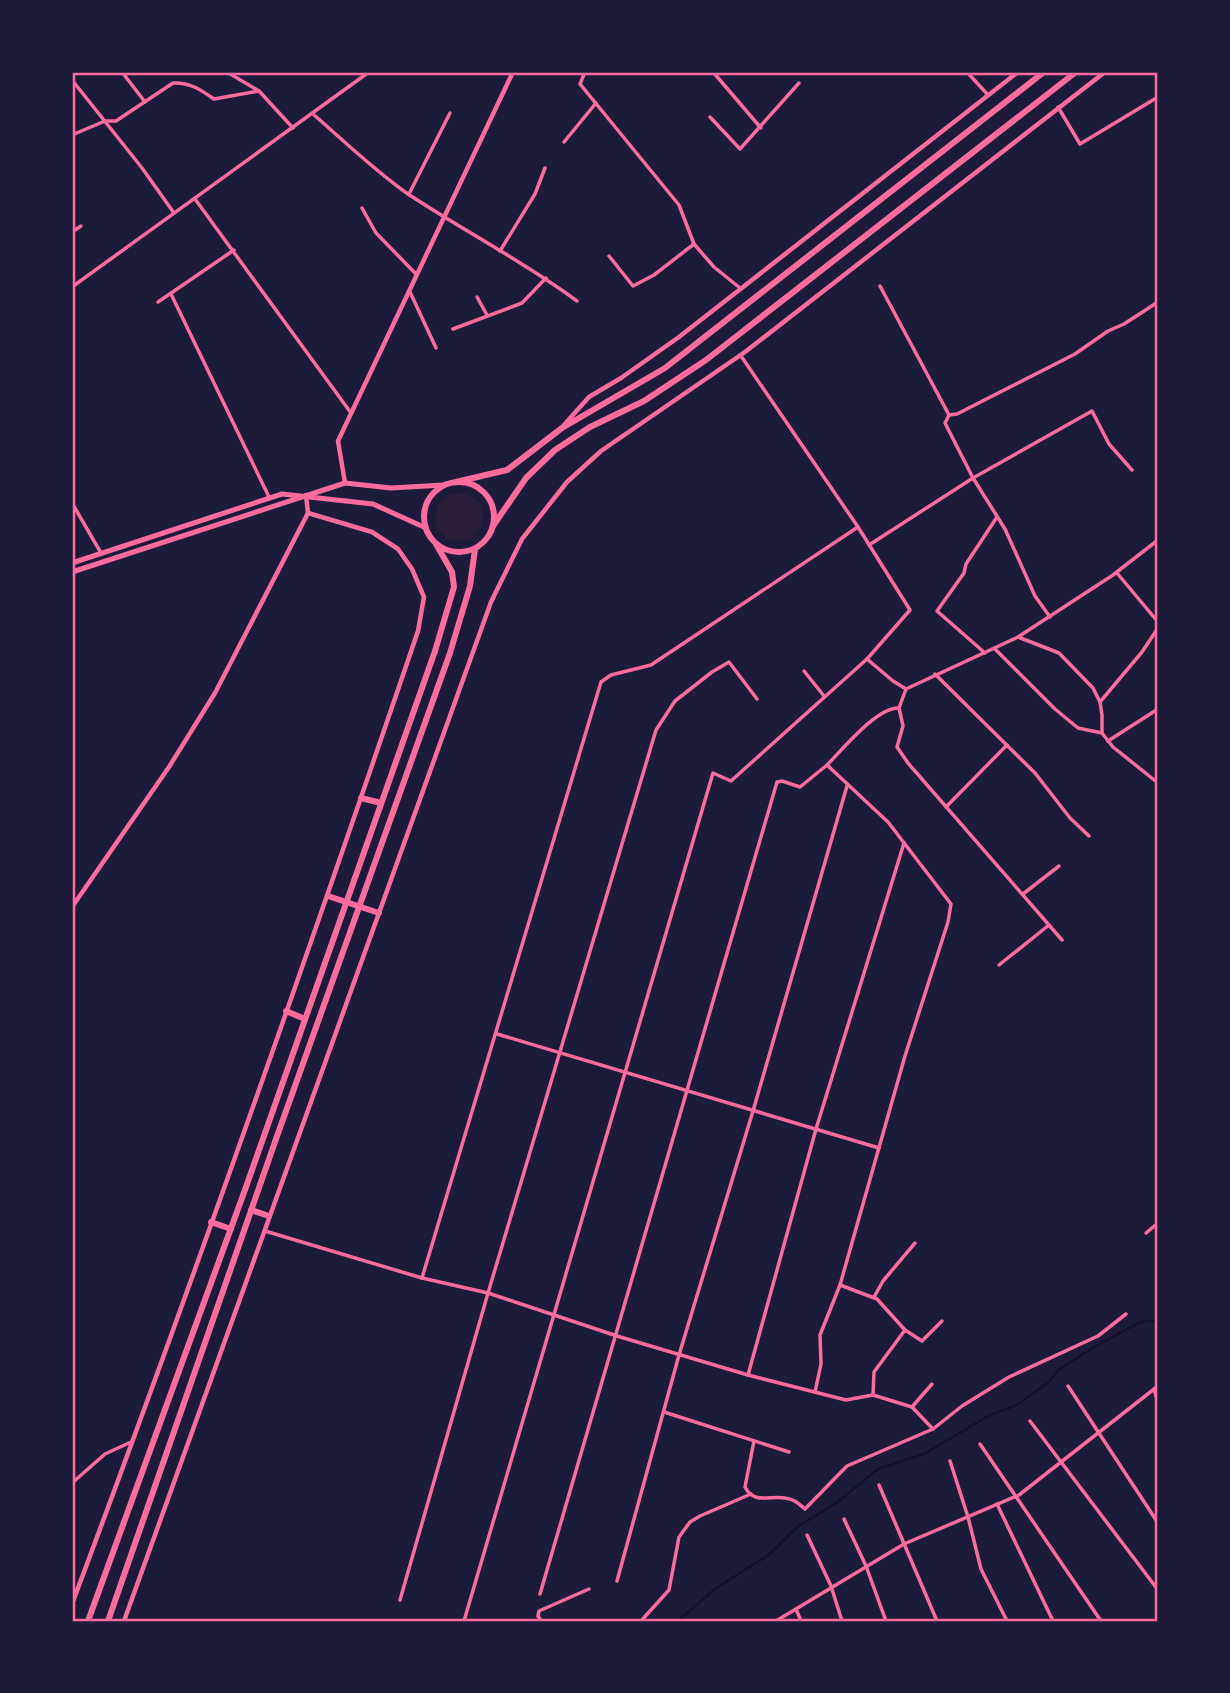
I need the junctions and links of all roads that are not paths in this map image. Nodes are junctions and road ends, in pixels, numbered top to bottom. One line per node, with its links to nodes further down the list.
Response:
1 (122, 72): 17 (street)
2 (227, 72): 14 (street)
3 (369, 72): 21 (street)
4 (513, 72): 33 (street)
5 (713, 72): 25 (street)
6 (967, 72): 15 (street)
7 (1017, 72): 15 (street)
8 (1044, 72): 57 (highway)
9 (1076, 72): 68 (highway)
10 (1105, 72): 19 (street)
11 (585, 73): 18 (street)
12 (72, 80): 23 (street)
13 (799, 83): 25 (street)
14 (259, 91): 17 (street); 24 (street)
15 (988, 95): 44 (street)
16 (1158, 97): 19 (street)
17 (145, 102): 23 (street)
18 (596, 103): 27 (street); 36 (street)
19 (1058, 107): 54 (street)
20 (450, 113): 29 (street)
21 (313, 114): 24 (street); 29 (street)
22 (710, 117): 25 (street)
23 (105, 121): 26 (street); 32 (street)
24 (293, 128): 30 (street)
25 (761, 128)
26 (72, 135)
27 (564, 142)
28 (545, 167): 38 (street)
29 (409, 194): 33 (street)
30 (195, 199): 32 (street); 37 (street)
31 (362, 208): 40 (street)
32 (174, 213): 42 (street)
33 (444, 216): 38 (street); 40 (street)
34 (81, 226): 35 (street)
35 (72, 232)
36 (694, 244): 39 (street); 44 (street)
37 (234, 250): 46 (street); 55 (street)
38 (500, 251): 41 (street)
39 (609, 256)
40 (416, 274): 45 (street)
41 (545, 278): 48 (street); 51 (street)
42 (72, 285)
43 (880, 286): 56 (street)
44 (740, 288): 57 (street)
45 (409, 290): 53 (street); 55 (street)
46 (171, 294): 49 (street); 64 (street)
47 (477, 297): 51 (street)
48 (577, 301)
49 (158, 302)
50 (1158, 302): 56 (street)
51 (486, 315): 52 (street)
52 (453, 329)
53 (436, 348)
54 (741, 356): 69 (street); 111 (street)
55 (351, 413): 61 (street)
56 (949, 415): 59 (street)
57 (562, 428): 60 (highway)
58 (1132, 470): 59 (street)
59 (973, 478): 67 (street); 73 (street)
60 (456, 482): 62 (highway); 68 (highway)
61 (345, 483): 62 (main road); 63 (main road)
62 (444, 485): 70 (highway)
63 (306, 495): 64 (main road); 66 (street); 70 (main road); 77 (main road)
64 (269, 497): 75 (main road)
65 (72, 503): 75 (street)
66 (308, 513): 100 (street); 110 (street)
67 (997, 517): 79 (street); 84 (street)
68 (494, 526): 74 (highway)
69 (858, 527): 73 (street); 117 (street)
70 (426, 528): 72 (highway)
71 (1158, 540): 78 (street)
72 (436, 544): 74 (highway); 101 (highway)
73 (869, 545): 85 (street)
74 (475, 549): 109 (highway)
75 (101, 553): 76 (main road)
76 (72, 563)
77 (72, 572)
78 (1117, 573): 79 (street); 80 (street)
79 (1050, 617): 82 (street)
80 (1158, 622)
81 (1158, 628): 91 (street)
82 (1018, 637): 83 (street); 91 (street)
83 (995, 649): 84 (street); 94 (street)
84 (985, 653): 87 (street)
85 (867, 659): 88 (street); 89 (street)
86 (804, 671): 89 (street)
87 (935, 674): 88 (street); 96 (street)
88 (906, 689): 92 (street)
89 (824, 696): 119 (street)
90 (757, 699): 118 (street)
91 (1100, 702): 94 (street)
92 (900, 708): 97 (street); 102 (street)
93 (1158, 709): 95 (street)
94 (1102, 733): 95 (street)
95 (1108, 741): 98 (street)
96 (1007, 745): 102 (street); 103 (street)
97 (827, 765): 99 (street); 120 (street)
98 (1158, 783)
99 (847, 786): 104 (street); 121 (street)
100 (361, 798): 101 (highway); 107 (street)
101 (381, 803): 108 (highway)
102 (946, 807): 106 (street)
103 (1089, 836)
104 (905, 842): 122 (street); 123 (street)
105 (1059, 866): 106 (street)
106 (1023, 894): 112 (street)
107 (328, 896): 108 (highway); 115 (street)
108 (346, 902): 109 (highway); 116 (highway)
109 (360, 906): 111 (highway); 125 (highway)
110 (72, 907)
111 (379, 913): 127 (street)
112 (1049, 925): 113 (street); 114 (street)
113 (1062, 940)
114 (999, 965)
115 (286, 1011): 116 (highway); 128 (street)
116 (305, 1019): 124 (highway)
117 (497, 1034): 118 (street); 134 (street)
118 (561, 1053): 119 (street); 136 (street)
119 (625, 1073): 120 (street); 139 (street)
120 (688, 1092): 121 (street); 142 (street)
121 (753, 1111): 122 (street); 143 (street)
122 (816, 1129): 123 (street); 144 (street)
123 (879, 1148): 135 (street)
124 (246, 1187): 125 (highway); 130 (highway)
125 (257, 1192): 126 (highway)
126 (251, 1210): 127 (highway); 182 (highway)
127 (270, 1216): 131 (street)
128 (211, 1222): 130 (highway); 156 (street)
129 (1158, 1223): 132 (street)
130 (230, 1229): 181 (highway)
131 (264, 1231): 134 (street); 183 (street)
132 (1146, 1233)
133 (915, 1243): 137 (street)
134 (422, 1278): 136 (street)
135 (840, 1285): 137 (street); 148 (street)
136 (488, 1293): 139 (street); 178 (street)
137 (874, 1298): 141 (street)
138 (1126, 1314): 154 (street)
139 (554, 1315): 142 (street); 184 (street)
140 (942, 1321): 141 (street)
141 (905, 1330): 149 (street)
142 (617, 1336): 143 (street); 177 (street)
143 (679, 1355): 144 (street); 152 (street)
144 (748, 1375): 148 (street)
145 (932, 1384): 151 (street)
146 (1068, 1386): 155 (street)
147 (1156, 1387): 150 (street); 155 (street)
148 (816, 1392): 149 (street)
149 (873, 1395): 151 (street)
150 (1158, 1404)
151 (912, 1407): 154 (street)
152 (664, 1412): 157 (street); 173 (street)
153 (1030, 1421): 161 (street)
154 (933, 1429): 164 (street)
155 (1098, 1434): 161 (street); 169 (street)
156 (133, 1441): 162 (street); 179 (street)
157 (754, 1441): 159 (street); 164 (street)
158 (980, 1444): 165 (street)
159 (789, 1452)
160 (950, 1461): 167 (street)
161 (1060, 1461): 165 (street); 176 (street)
162 (72, 1483)
163 (879, 1485): 171 (street)
164 (751, 1494): 186 (street)
165 (1015, 1497): 166 (street); 194 (street)
166 (997, 1504): 167 (street); 193 (street)
167 (968, 1517): 171 (street); 192 (street)
168 (844, 1519): 172 (street)
169 (1158, 1522)
170 (807, 1535): 174 (street)
171 (904, 1544): 172 (street); 191 (street)
172 (866, 1566): 174 (street); 190 (street)
173 (617, 1581)
174 (831, 1586): 180 (street); 189 (street)
175 (589, 1589): 185 (street)
176 (1158, 1590)
177 (540, 1594)
178 (400, 1600)
179 (72, 1604)
180 (796, 1609): 187 (street); 188 (street)
181 (88, 1621)
182 (108, 1621)
183 (124, 1621)
184 (464, 1621)
185 (541, 1621)
186 (641, 1621)
187 (776, 1621)
188 (801, 1621)
189 (842, 1621)
190 (887, 1621)
191 (937, 1621)
192 (1007, 1621)
193 (1053, 1621)
194 (1101, 1621)

